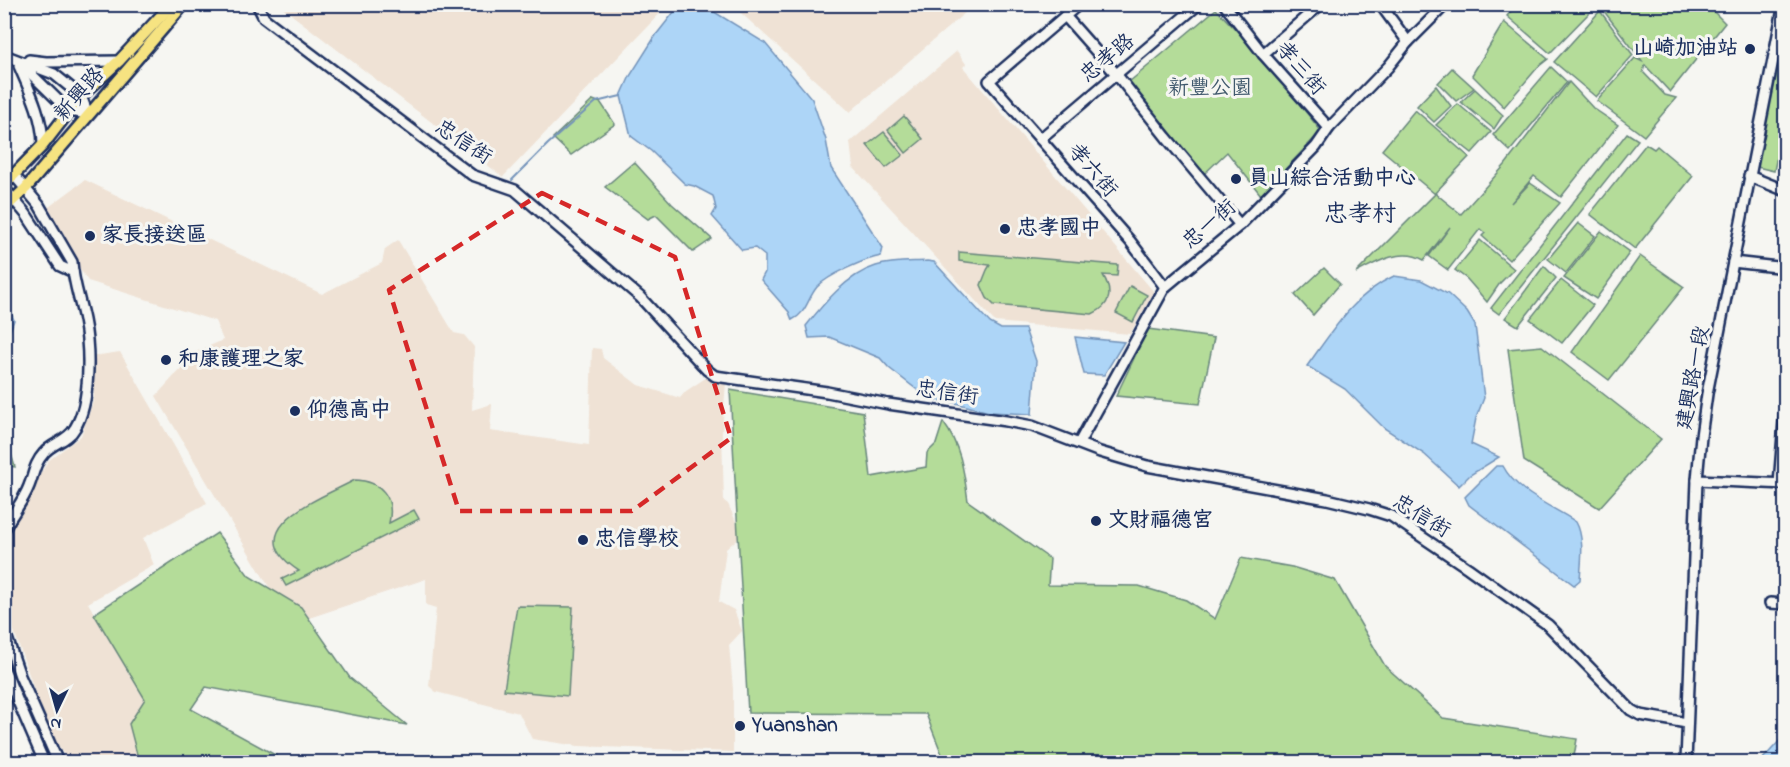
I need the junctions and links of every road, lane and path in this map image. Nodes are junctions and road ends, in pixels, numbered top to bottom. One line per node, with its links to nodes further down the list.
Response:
1 (172, 4): 17 (main road, 新興路)
2 (184, 4): 21 (main road, 新興路)
3 (256, 4): 38 (street, 忠信街)
4 (1079, 4): 11 (street)
5 (1199, 4): 18 (street, 忠孝路)
6 (1224, 4): 14 (street, 孝三街)
7 (1321, 4): 14 (street)
8 (1380, 4): 12 (street)
9 (1446, 4): 12 (street, 忠一街)
10 (1784, 4): 13 (street, 建興路一段)
11 (1065, 16): 18 (street); 23 (street, 孝六街)
12 (1408, 42): 22 (street, 忠一街)
13 (1781, 49): 26 (street, 建興路一段)
14 (1263, 54): 22 (street, 孝三街)
15 (4, 55): 16 (street)
16 (15, 58): 17 (street); 19 (street); 20 (street); 24 (street)
17 (119, 61): 19 (main road, 新興路)
18 (1117, 75): 23 (street, 忠孝路); 32 (street)
19 (81, 96): 20 (main road, 新興路); 21 (street)
20 (69, 111): 21 (street); 24 (main road, 新興路)
21 (88, 114): 28 (main road, 新興路)
22 (1329, 128): 32 (street, 忠一街)
23 (1040, 139): 36 (street, 孝六街)
24 (43, 145): 25 (main road, 新興路)
25 (14, 175): 27 (main road, 新興路); 28 (street)
26 (1749, 176): 29 (street); 33 (street, 建興路一段)
27 (4, 187): 30 (street)
28 (26, 188): 30 (main road, 新興路); 35 (street)
29 (1785, 191)
30 (15, 200): 31 (main road, 新興路); 35 (street)
31 (4, 209)
32 (1240, 225): 36 (street, 忠一街)
33 (1733, 262): 34 (street); 39 (street, 建興路一段)
34 (1785, 268)
35 (73, 272): 41 (street)
36 (1165, 287): 38 (street, 忠一街)
37 (1785, 397): 40 (street)
38 (1079, 443): 46 (street, 忠信街)
39 (1697, 480): 40 (street); 46 (street, 建興路一段)
40 (1782, 484)
41 (4, 530)
42 (1770, 603): 43 (street)
43 (1785, 604)
44 (4, 629): 48 (street)
45 (4, 669): 47 (street)
46 (1687, 723): 49 (street, 建興路一段)
47 (44, 762)
48 (58, 762)
49 (1686, 762)

